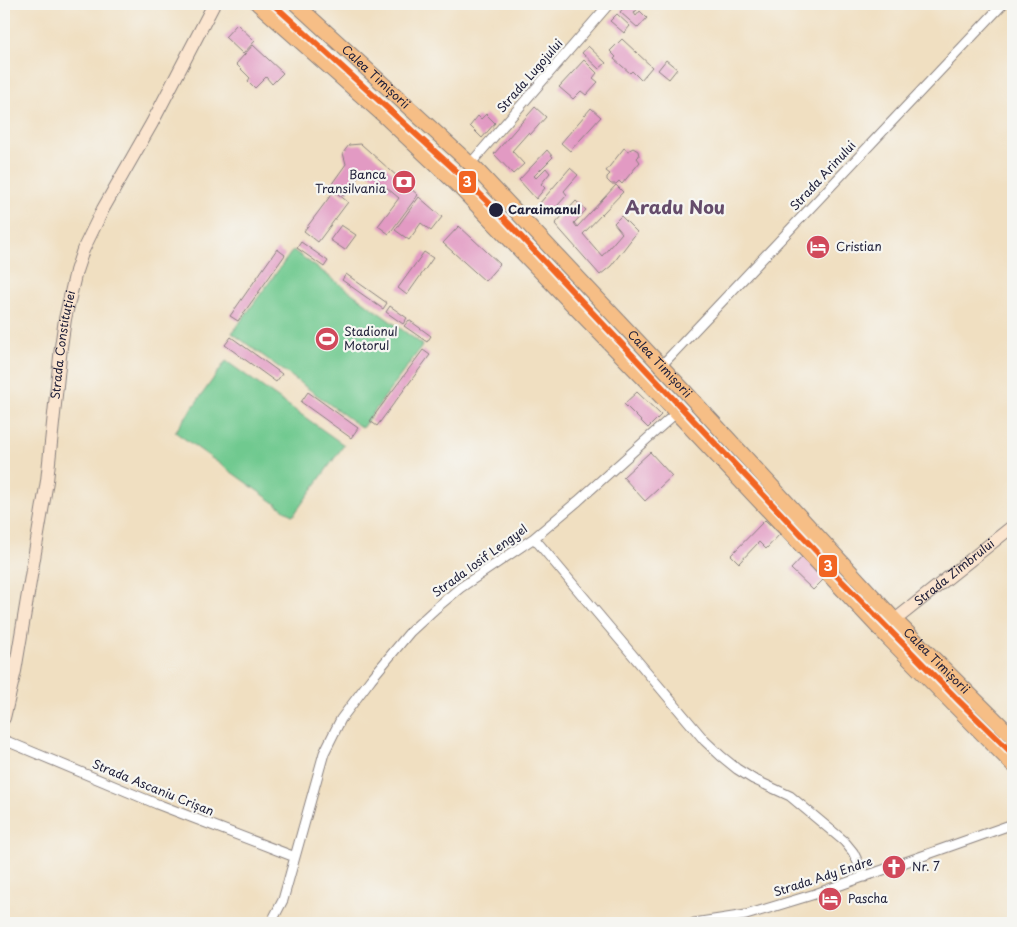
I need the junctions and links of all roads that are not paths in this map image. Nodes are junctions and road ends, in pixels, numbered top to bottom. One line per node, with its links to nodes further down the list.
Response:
1 (214, 4): 12 (street, Strada Constituției)
2 (296, 4): 6 (main road, Calea Timișorii)
3 (609, 4): 6 (street, Strada Lugojului)
4 (1003, 4): 7 (street, Strada Arinului)
5 (262, 5): 8 (main road, Calea Timișorii)
6 (470, 163): 7 (main road, Calea Timișorii)
7 (662, 366): 11 (main road, Calea Timișorii)
8 (676, 413): 10 (street, Strada Iosif Lengyel); 15 (main road, Calea Timișorii)
9 (1013, 526): 11 (street, Strada Zimbrului)
10 (534, 538): 17 (street, Strada Iosif Lengyel); 18 (street)
11 (895, 620): 13 (main road, Calea Timișorii)
12 (4, 718)
13 (1013, 737)
14 (4, 740): 17 (street, Strada Ascaniu Crișan)
15 (1013, 765)
16 (1013, 824): 18 (street, Strada Ady Endre)
17 (295, 857): 19 (street, Strada Iosif Lengyel)
18 (865, 877): 20 (street, Strada Ady Endre)
19 (271, 923)
20 (694, 923)

